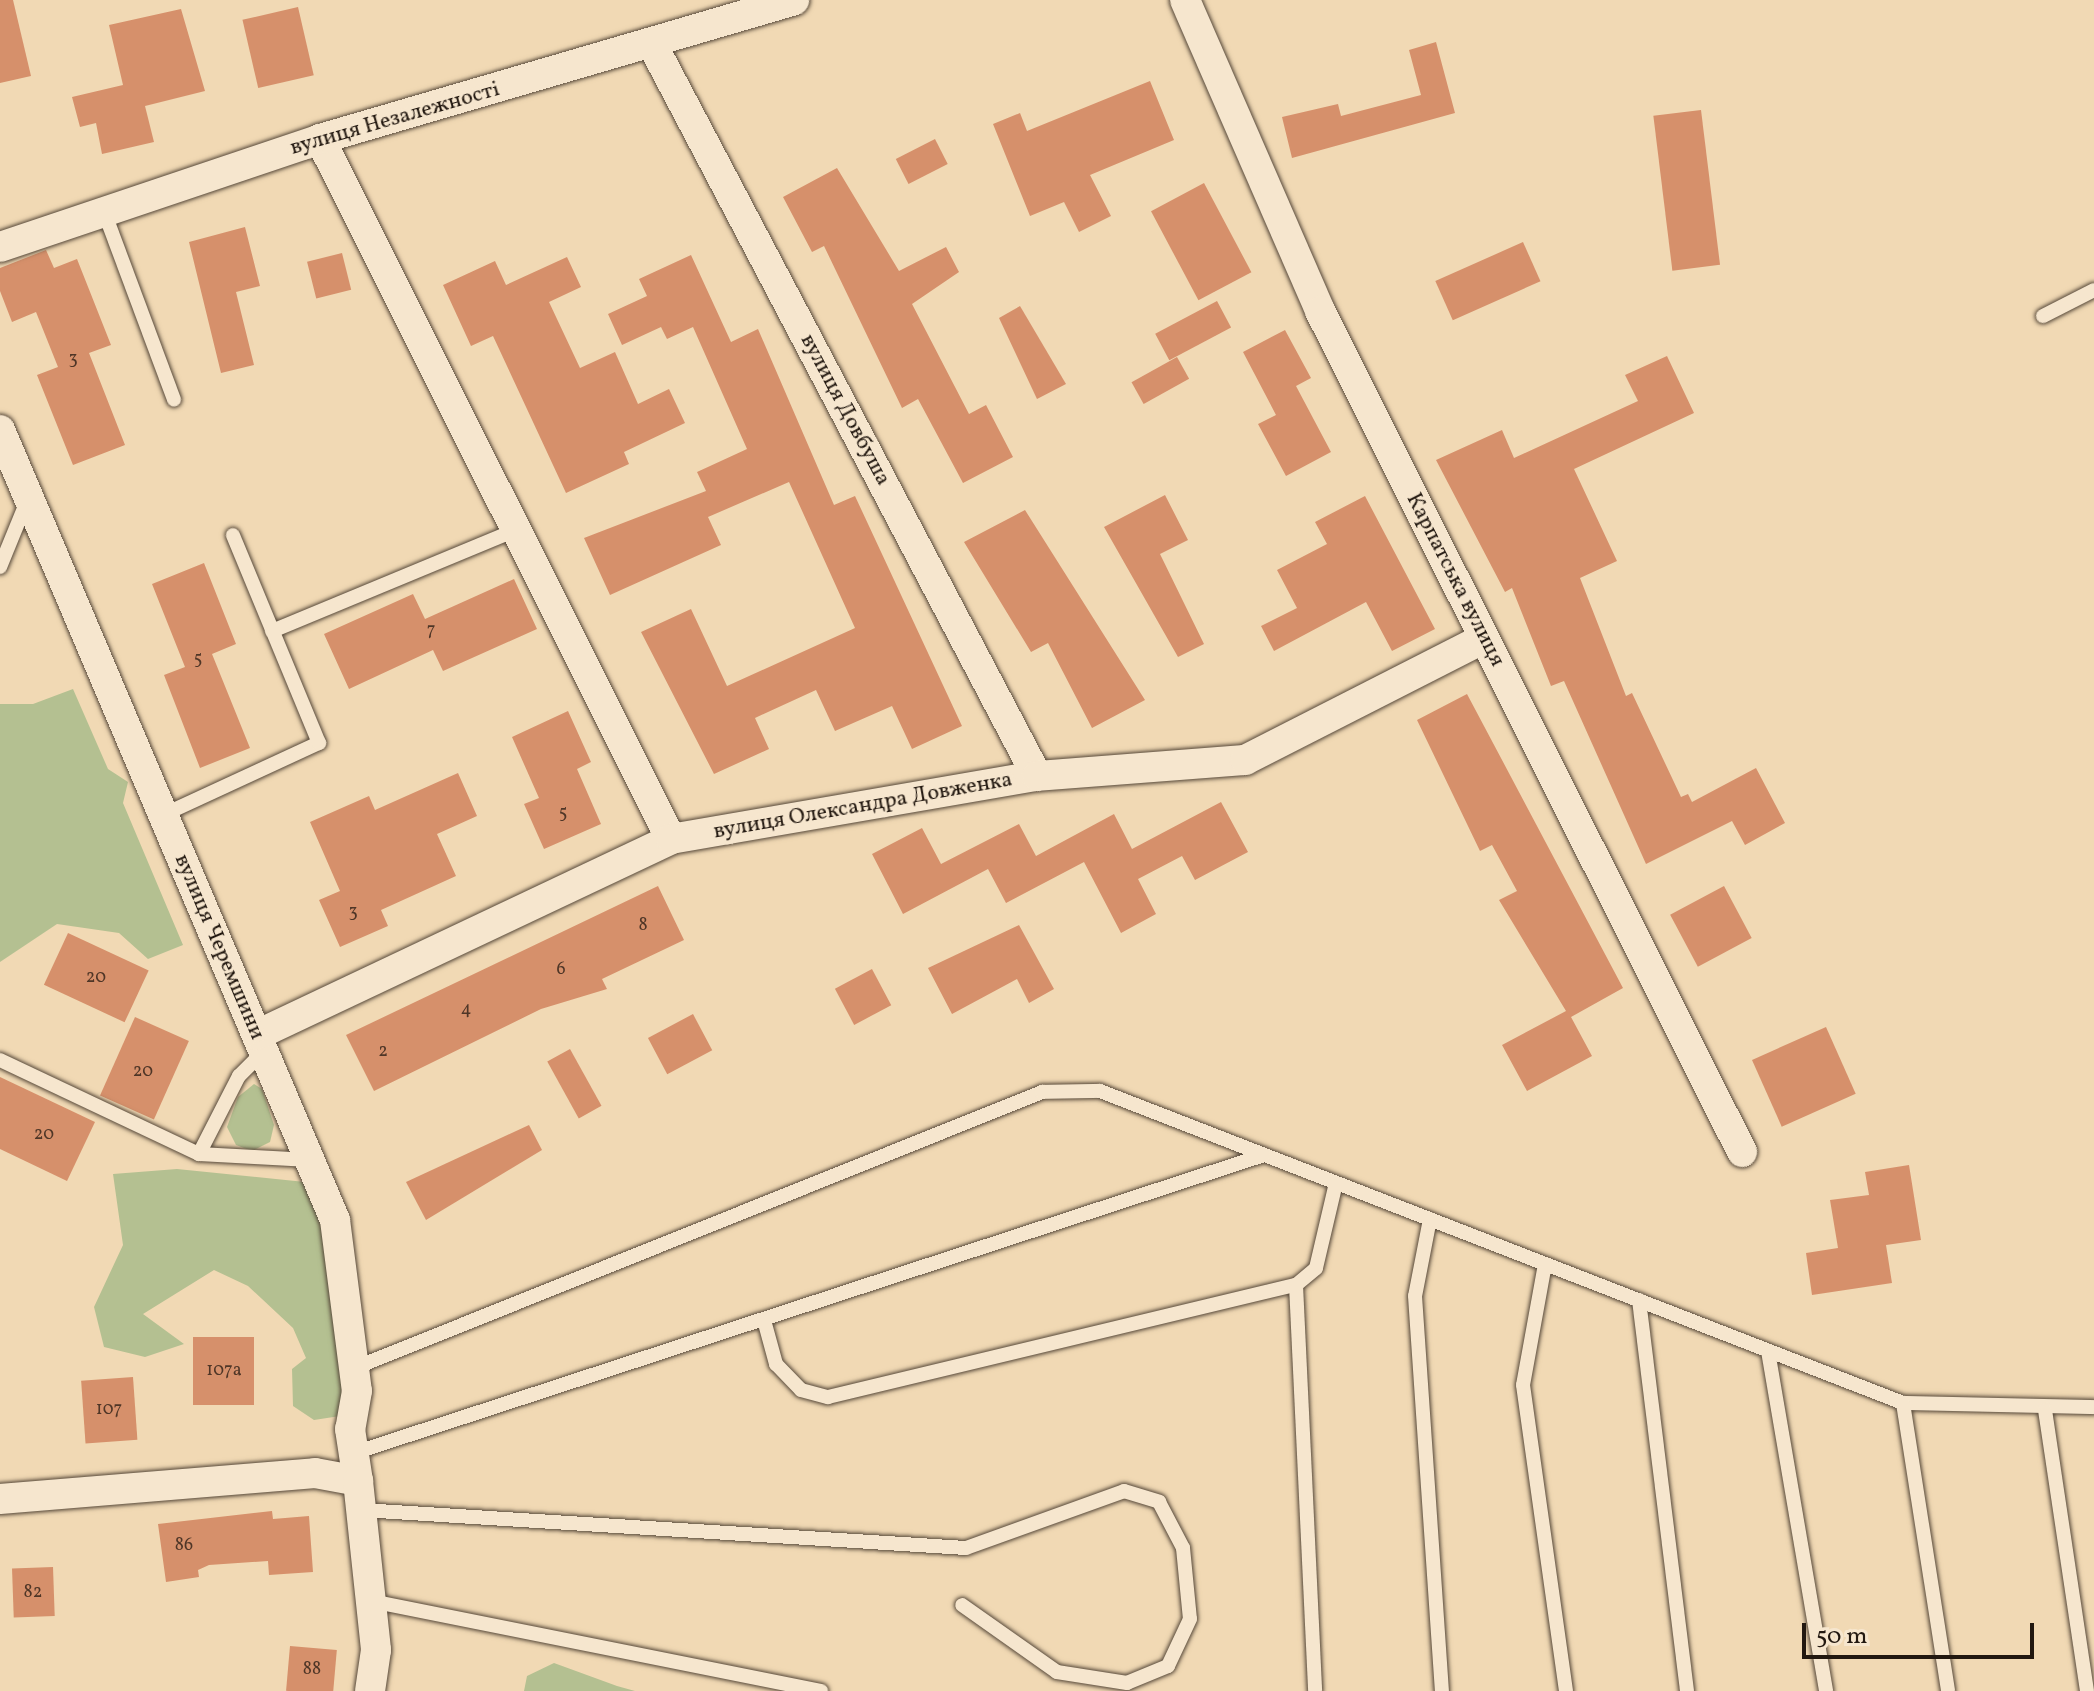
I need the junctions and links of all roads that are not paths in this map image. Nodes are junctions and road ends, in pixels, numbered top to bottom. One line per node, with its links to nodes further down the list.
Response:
1 (794, 0): 3 (street, вулиця Незалежності)
2 (1185, 0): 16 (street, Карпатська вулиця)
3 (652, 44): 4 (street, вулиця Незалежності); 17 (street, вулиця Довбуша)
4 (320, 139): 5 (street, вулиця Незалежності); 12 (street)
5 (105, 214): 6 (street, вулиця Незалежності); 9 (lane)
6 (0, 247)
7 (2094, 290): 8 (lane)
8 (2043, 316)
9 (174, 400)
10 (0, 430): 11 (street, вулиця Черемшини)
11 (29, 497): 14 (lane); 18 (street, вулиця Черемшини)
12 (516, 530): 15 (lane); 19 (street)
13 (233, 535): 15 (lane)
14 (0, 567)
15 (272, 631): 18 (lane)
16 (1484, 638): 17 (street, вулиця Олександра Довженка); 22 (street, Карпатська вулиця)
17 (1037, 776): 19 (street, вулиця Олександра Довженка)
18 (163, 815): 20 (street, вулиця Черемшини)
19 (671, 839): 20 (street, вулиця Олександра Довженка)
20 (260, 1044): 23 (lane); 25 (street, вулиця Черемшини)
21 (0, 1060): 23 (lane)
22 (1742, 1152)
23 (199, 1154): 25 (lane)
24 (1264, 1155): 26 (lane); 31 (lane); 33 (lane)
25 (310, 1160): 33 (street, вулиця Черемшини)
26 (1336, 1183): 27 (lane); 29 (lane)
27 (1430, 1219): 28 (lane); 44 (lane)
28 (1545, 1264): 30 (lane); 45 (lane)
29 (1296, 1285): 31 (lane); 43 (lane)
30 (1639, 1300): 32 (lane); 46 (lane)
31 (764, 1320): 37 (lane)
32 (1768, 1351): 34 (lane); 47 (lane)
33 (352, 1369): 37 (street, вулиця Черемшини)
34 (1903, 1403): 36 (lane); 48 (lane)
35 (2094, 1407): 36 (lane)
36 (2045, 1410): 49 (lane)
37 (359, 1481): 38 (street); 39 (street, вулиця Черемшини); 40 (lane)
38 (0, 1499)
39 (371, 1601): 41 (street, вулиця Черемшини); 42 (lane)
40 (962, 1605)
41 (370, 1691)
42 (821, 1691)
43 (1315, 1691)
44 (1442, 1691)
45 (1566, 1691)
46 (1687, 1691)
47 (1826, 1691)
48 (1948, 1691)
49 (2087, 1691)

